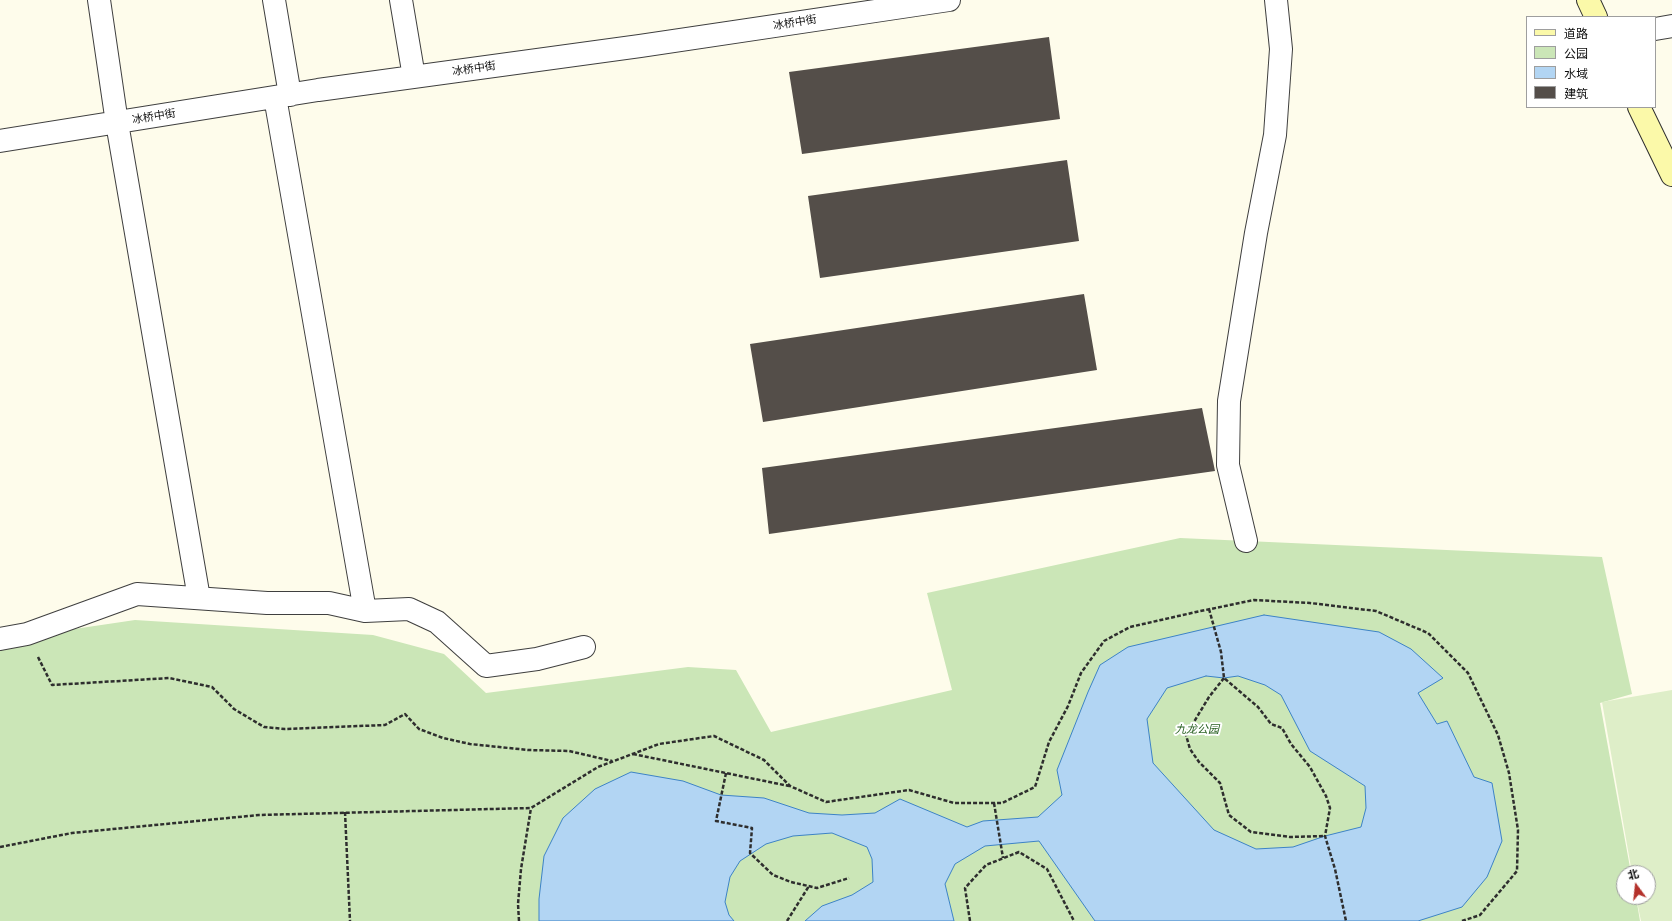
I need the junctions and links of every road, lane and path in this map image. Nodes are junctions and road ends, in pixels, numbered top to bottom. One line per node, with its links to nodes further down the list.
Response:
1 (99, 0): 13 (street)
2 (274, 0): 11 (street)
3 (402, 0): 10 (street)
4 (949, 0): 10 (street, 冰桥中街)
5 (1276, 0): 16 (street)
6 (1588, 0): 7 (street)
7 (1596, 16)
8 (1672, 26): 9 (street)
9 (1656, 29)
10 (414, 77): 11 (street, 冰桥中街)
11 (283, 96): 13 (street, 冰桥中街); 19 (street)
12 (1639, 108): 15 (street)
13 (116, 123): 14 (street, 冰桥中街); 17 (street)
14 (0, 141)
15 (1672, 175)
16 (1246, 541)
17 (199, 598): 19 (street); 20 (street)
18 (1209, 609): 23 (path); 28 (path); 42 (path)
19 (364, 611): 22 (street)
20 (27, 634): 21 (street); 25 (path)
21 (0, 639)
22 (584, 647)
23 (1224, 678): 31 (path); 31 (path)
24 (633, 753): 25 (path); 26 (path); 27 (path)
25 (612, 761): 29 (path)
26 (726, 773): 27 (path); 35 (path)
27 (790, 786): 28 (path)
28 (994, 803): 33 (path)
29 (531, 808): 30 (path); 37 (path)
30 (345, 812): 32 (path); 36 (path)
31 (1325, 836): 41 (path)
32 (0, 847)
33 (1003, 858): 39 (path); 40 (path)
34 (849, 878): 35 (path)
35 (809, 886): 38 (path)
36 (350, 921)
37 (519, 921)
38 (787, 921)
39 (970, 921)
40 (1074, 921)
41 (1346, 921)
42 (1462, 921)

